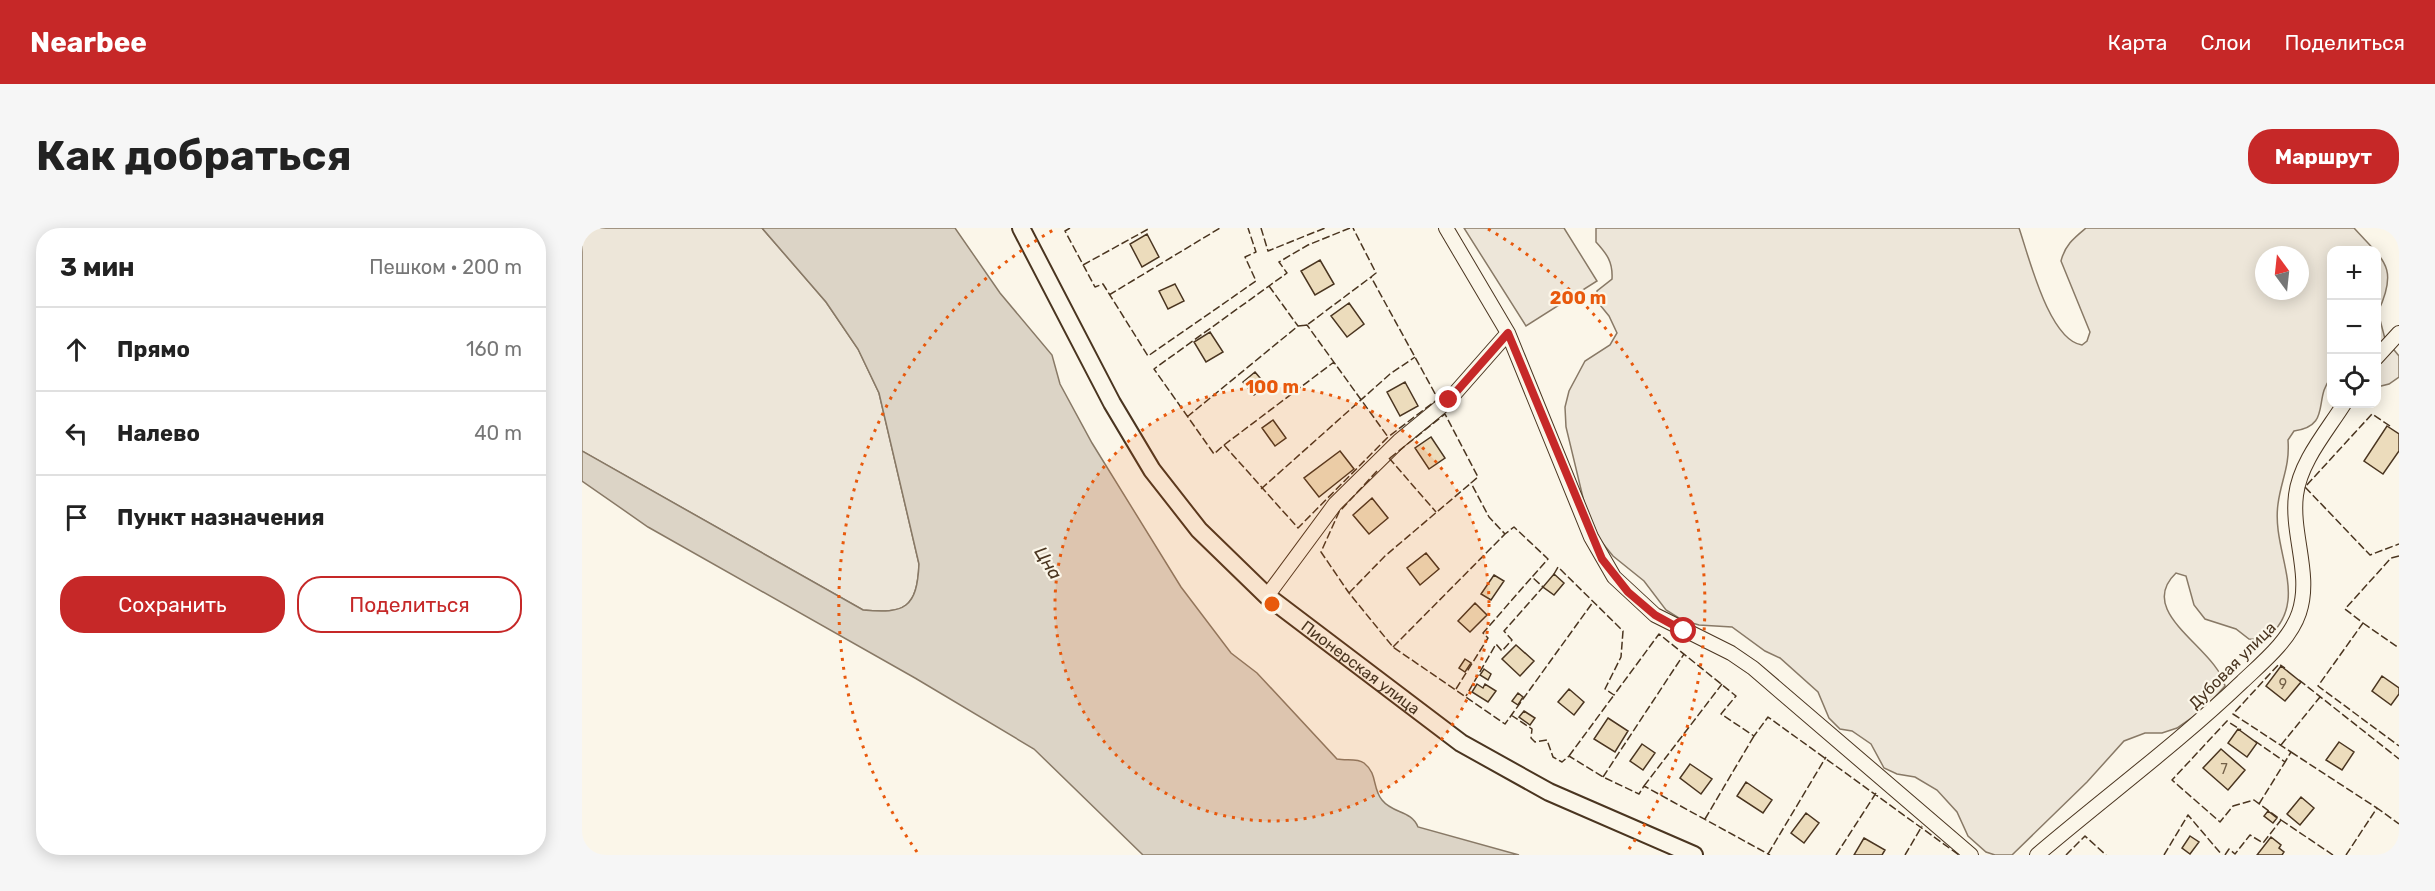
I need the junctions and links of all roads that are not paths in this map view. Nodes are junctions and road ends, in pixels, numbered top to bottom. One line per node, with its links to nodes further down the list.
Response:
1 (1021, 228): 7 (street, Пионерская улица)
2 (1446, 228): 3 (street)
3 (1508, 333): 7 (street); 9 (street)
4 (2399, 333): 5 (street)
5 (2380, 354)
6 (2342, 408): 10 (street, Дубовая улица)
7 (1267, 596): 8 (street, Пионерская улица)
8 (1694, 855)
9 (1971, 855)
10 (2037, 855)

